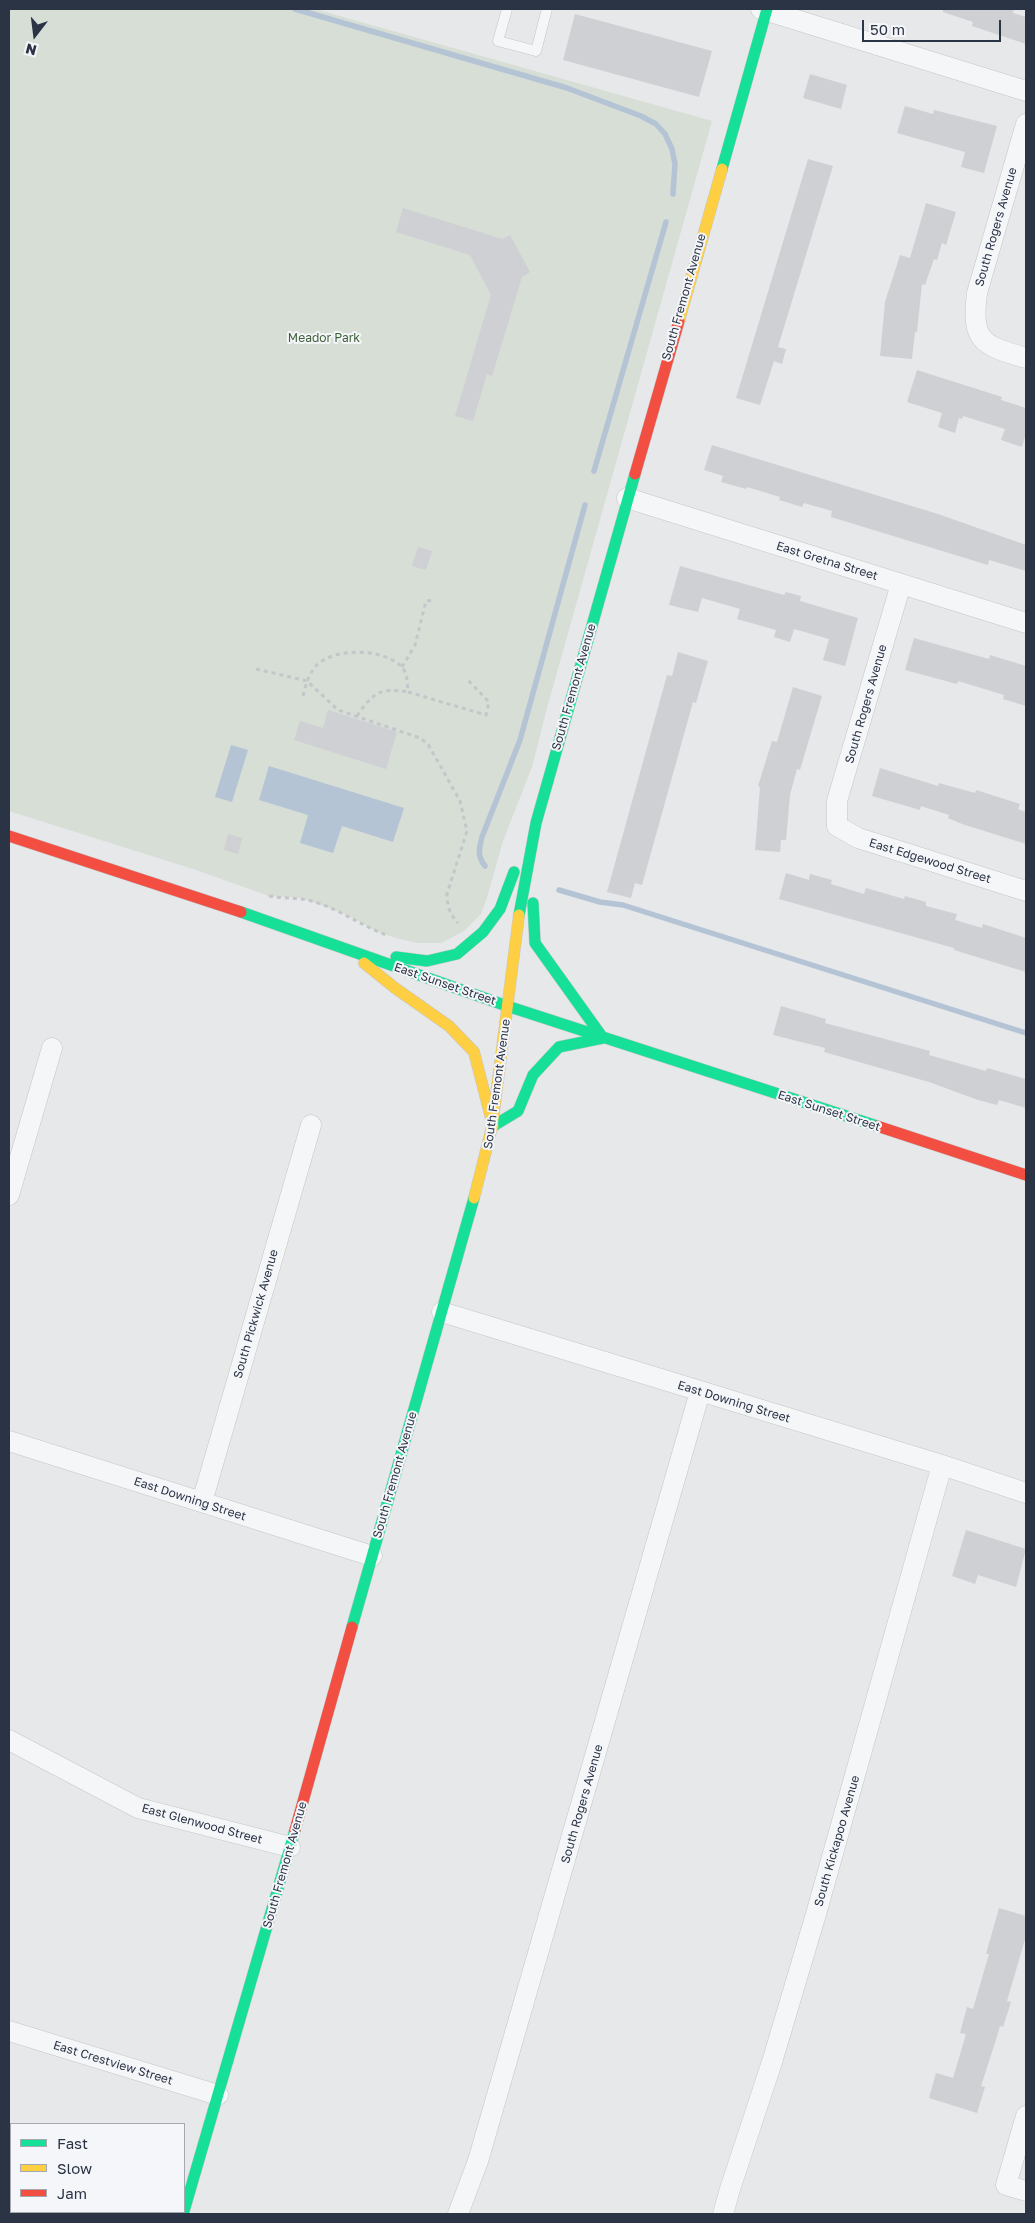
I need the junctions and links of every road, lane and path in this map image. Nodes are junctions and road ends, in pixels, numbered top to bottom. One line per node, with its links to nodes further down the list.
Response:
1 (507, 9): 2 (lane)
2 (548, 9)
3 (764, 9): 4 (street); 7 (main road, South Fremont Avenue)
4 (1026, 91)
5 (1026, 124): 6 (street, South Rogers Avenue)
6 (1026, 358)
7 (627, 498): 8 (street, East Gretna Street); 19 (main road, South Fremont Avenue)
8 (901, 584): 10 (street, East Gretna Street); 18 (street, South Rogers Avenue)
9 (434, 600): 11 (path)
10 (1026, 623)
11 (402, 667): 14 (path); 15 (path)
12 (256, 669): 14 (path)
13 (466, 678): 15 (path)
14 (307, 681): 16 (path); 17 (path)
15 (408, 692): 17 (path)
16 (303, 696)
17 (357, 716): 23 (path)
18 (837, 826): 21 (street, East Edgewood Street)
19 (533, 835): 25 (main road); 26 (main road, South Fremont Avenue); 27 (main road)
20 (9, 836): 25 (main road, East Sunset Street)
21 (1026, 891)
22 (261, 893): 24 (path)
23 (460, 925)
24 (396, 938)
25 (350, 950): 26 (main road, East Sunset Street); 30 (main road)
26 (508, 1006): 27 (main road, East Sunset Street); 30 (main road, South Fremont Avenue)
27 (603, 1038): 30 (main road); 31 (main road, East Sunset Street)
28 (52, 1048): 34 (street)
29 (311, 1125): 40 (street, South Pickwick Avenue)
30 (492, 1127): 35 (main road, South Fremont Avenue)
31 (996, 1166): 32 (main road, East Sunset Street); 33 (main road, East Sunset Street)
32 (1026, 1175)
33 (1026, 1183)
34 (9, 1195)
35 (442, 1312): 36 (street, East Downing Street); 41 (main road, South Fremont Avenue)
36 (700, 1392): 38 (street, East Downing Street); 49 (street, South Rogers Avenue)
37 (9, 1442): 40 (street, East Downing Street)
38 (942, 1465): 39 (street, East Downing Street); 50 (street, South Kickapoo Avenue)
39 (1026, 1494)
40 (202, 1502): 41 (street, East Downing Street)
41 (372, 1556): 43 (main road, South Fremont Avenue)
42 (9, 1740): 43 (street, East Glenwood Street)
43 (290, 1848): 45 (main road, South Fremont Avenue)
44 (9, 2031): 45 (street, East Crestview Street)
45 (218, 2095): 48 (main road, South Fremont Avenue)
46 (1026, 2116): 47 (street)
47 (1026, 2191)
48 (185, 2205)
49 (458, 2214)
50 (723, 2214)

